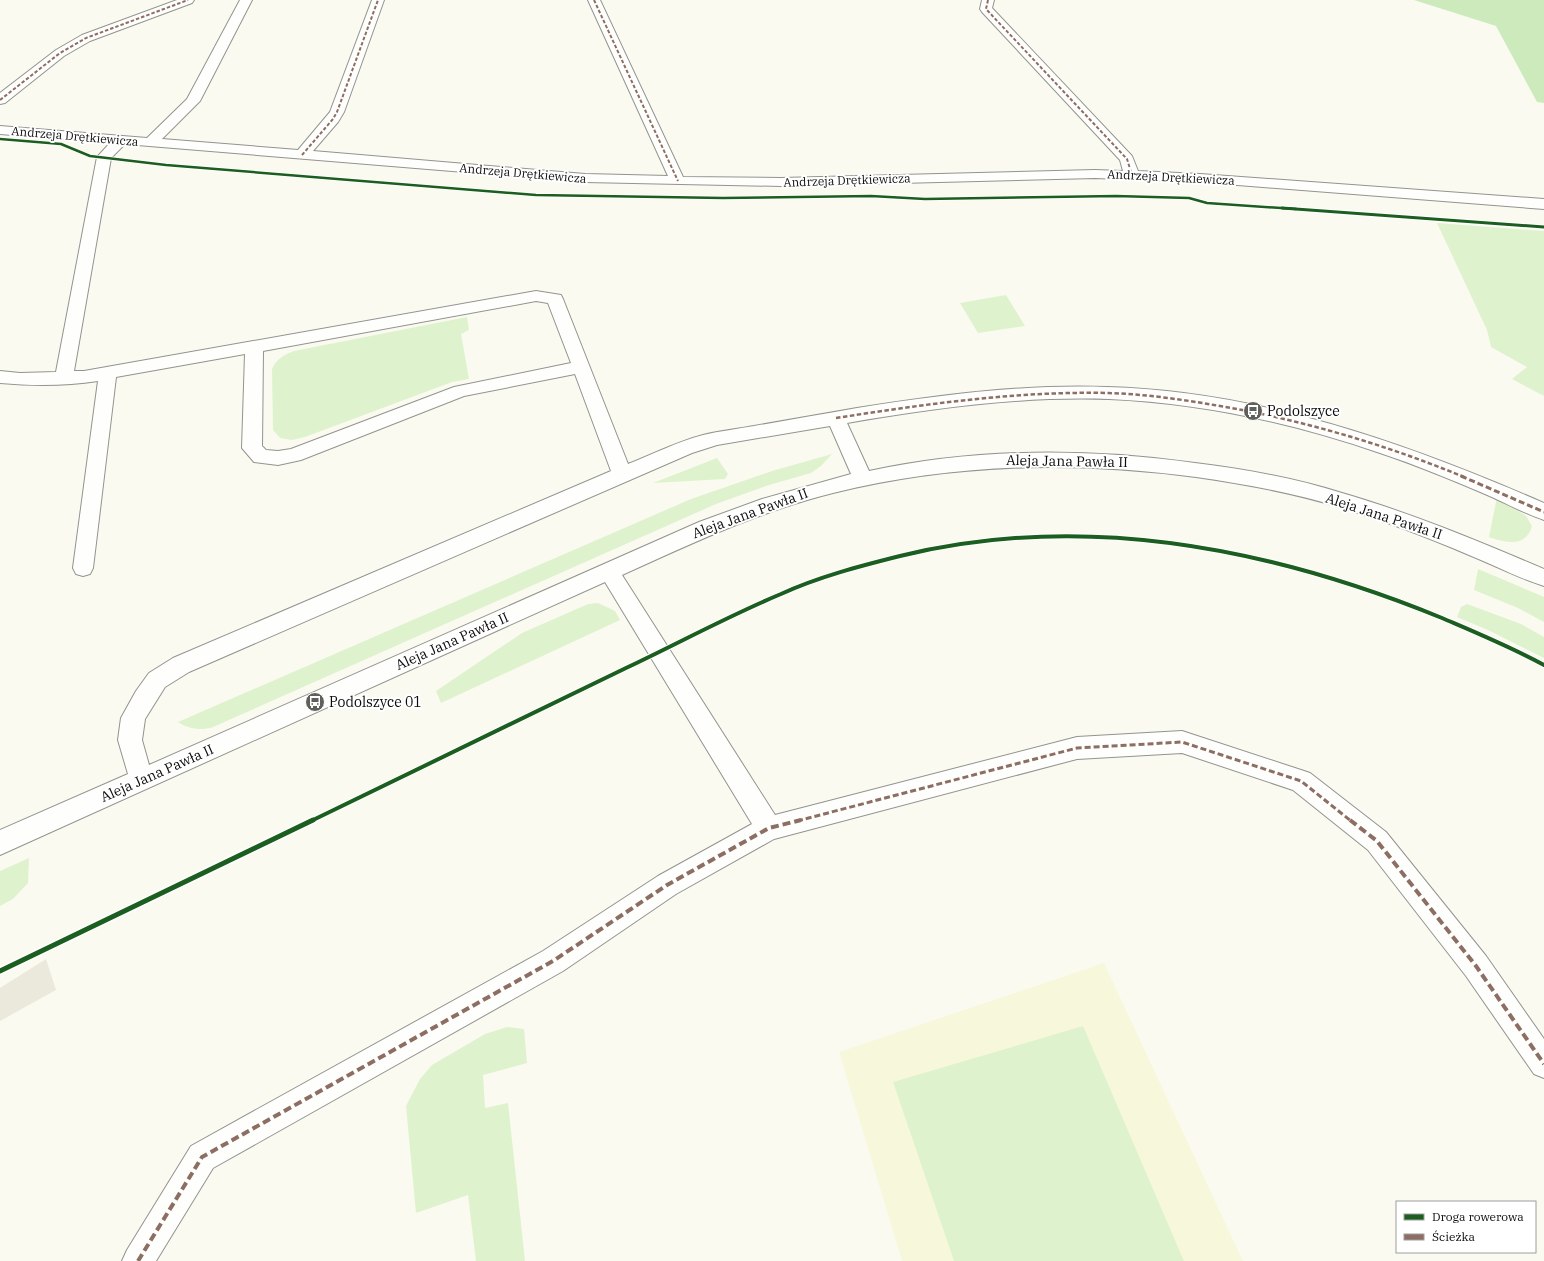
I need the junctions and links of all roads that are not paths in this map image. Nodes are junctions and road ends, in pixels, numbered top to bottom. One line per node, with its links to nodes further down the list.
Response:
1 (188, 0): 6 (street)
2 (246, 0): 9 (street, Andrzeja Drętkiewicza)
3 (378, 0): 10 (street)
4 (594, 0): 12 (street)
5 (988, 0): 11 (street)
6 (0, 100)
7 (0, 130): 8 (street, Andrzeja Drętkiewicza)
8 (121, 140): 9 (street, Andrzeja Drętkiewicza); 18 (street)
9 (150, 142): 10 (street, Andrzeja Drętkiewicza)
10 (302, 155): 12 (street, Andrzeja Drętkiewicza)
11 (1132, 175): 12 (street, Andrzeja Drętkiewicza); 13 (street, Andrzeja Drętkiewicza)
12 (678, 181)
13 (1544, 204)
14 (254, 346): 15 (street); 15 (street); 16 (street)
15 (581, 367): 20 (street)
16 (108, 372): 18 (street); 23 (street)
17 (0, 377): 18 (street)
18 (64, 378)
19 (836, 418): 20 (street); 21 (street); 22 (street)
20 (622, 474): 26 (street)
21 (862, 477): 24 (street, Aleja Jana Pawła II); 25 (street, Aleja Jana Pawła II)
22 (1544, 512)
23 (83, 568)
24 (608, 571): 26 (street, Aleja Jana Pawła II); 27 (street)
25 (1544, 578)
26 (142, 780): 28 (street, Aleja Jana Pawła II)
27 (769, 828): 29 (street); 30 (street)
28 (0, 844)
29 (1544, 1064)
30 (138, 1261)

